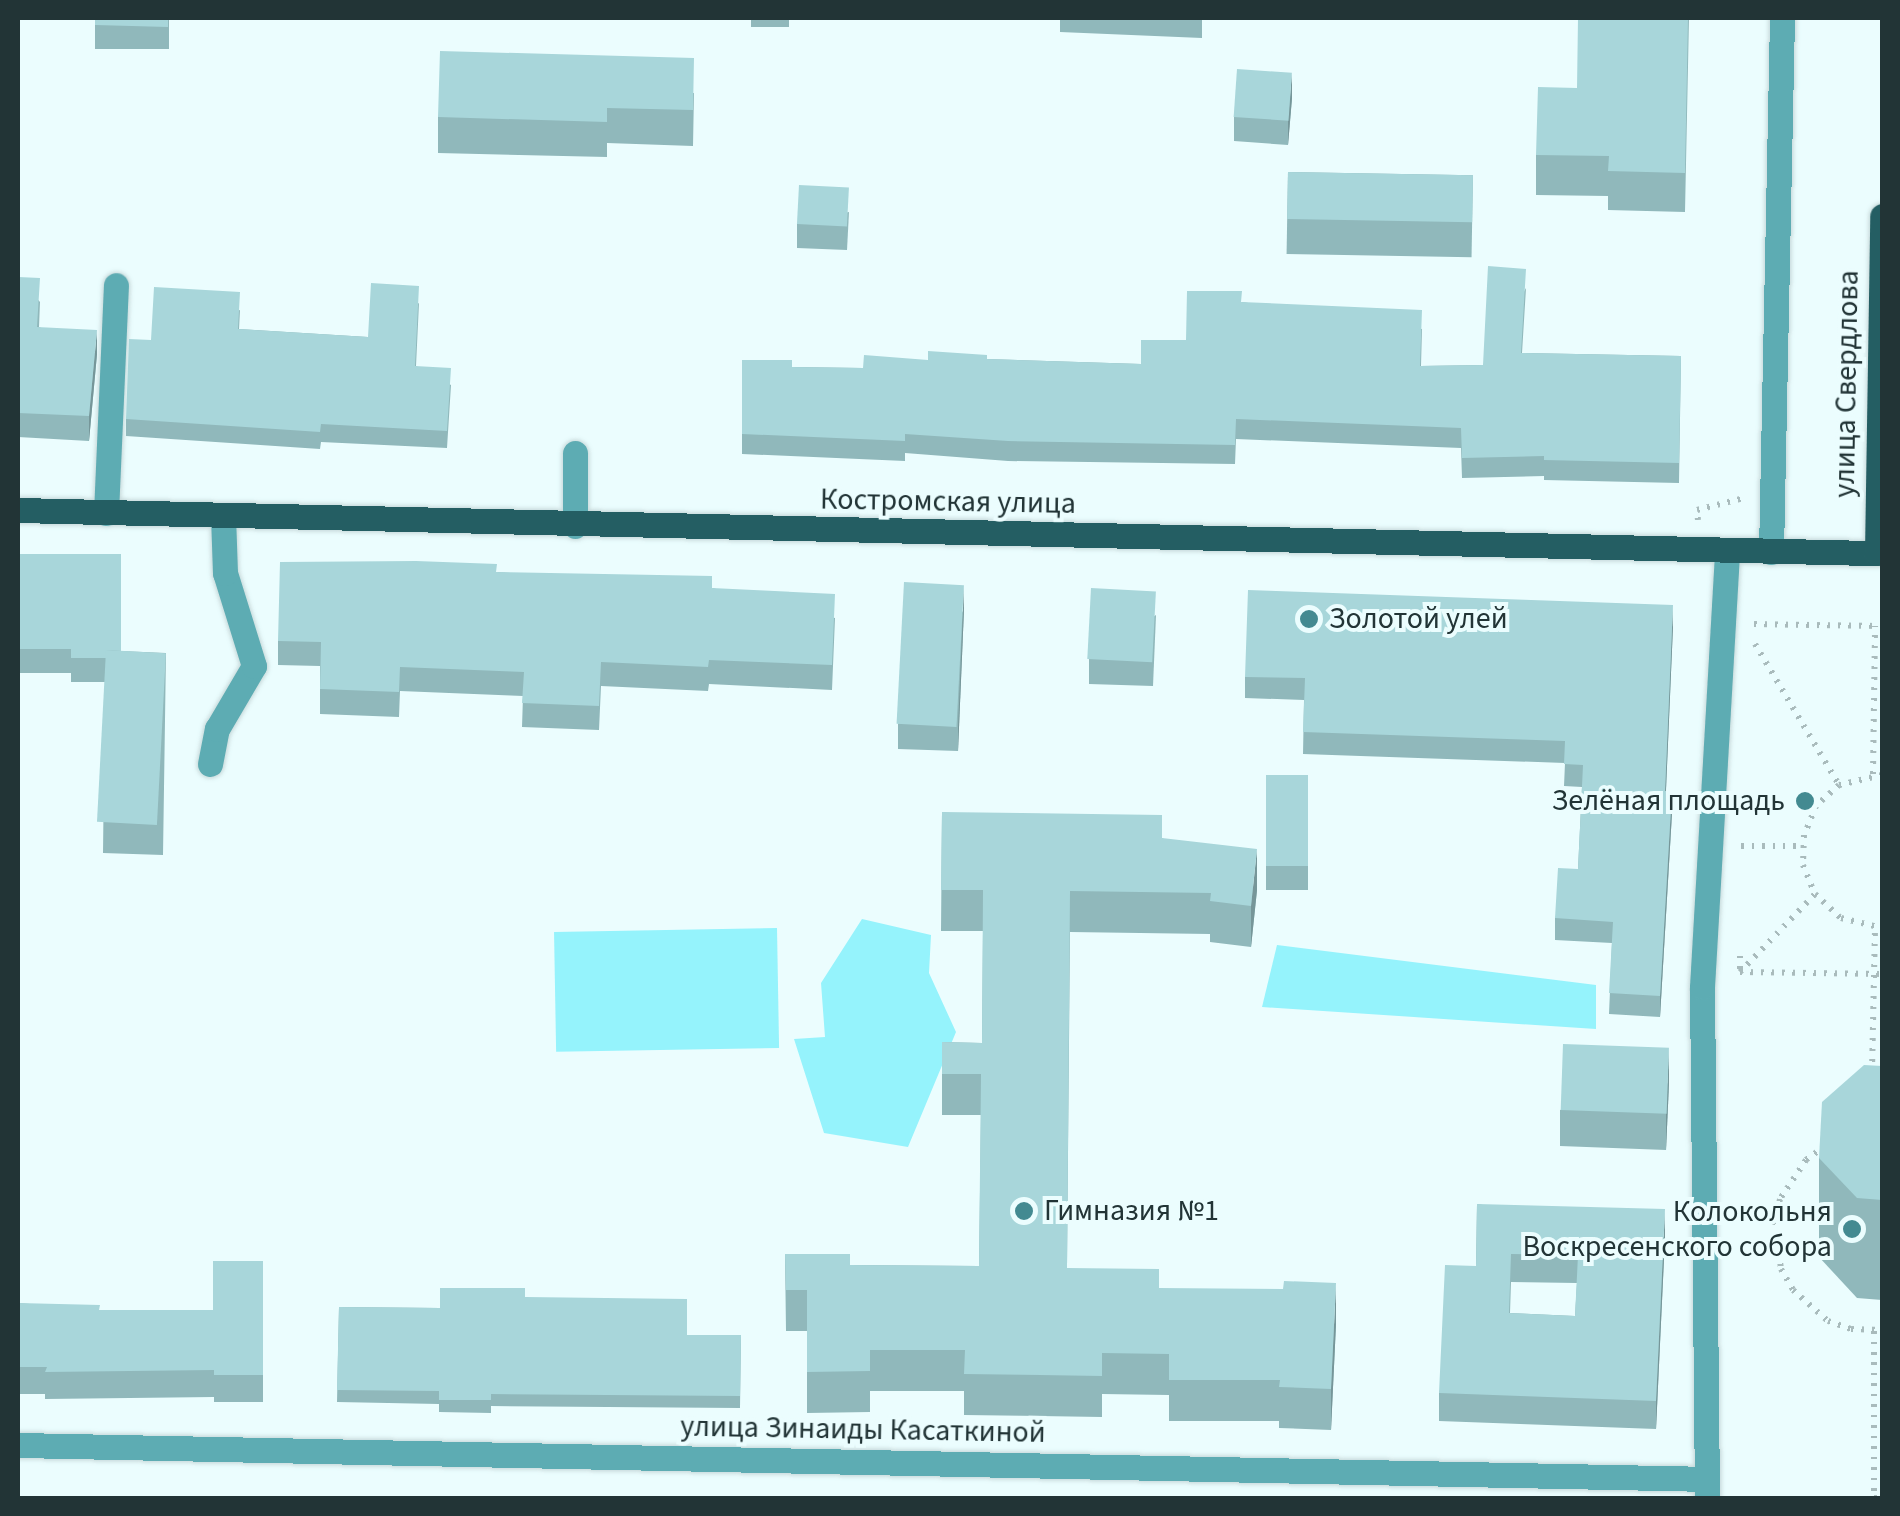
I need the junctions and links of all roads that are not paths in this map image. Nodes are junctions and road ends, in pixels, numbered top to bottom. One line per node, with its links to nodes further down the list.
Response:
1 (1782, 18): 10 (street)
2 (1882, 216): 11 (main road, улица Свердлова)
3 (116, 285): 6 (street)
4 (574, 453): 8 (street)
5 (18, 510): 6 (main road, Костромская улица)
6 (106, 513): 7 (main road, Костромская улица)
7 (224, 517): 8 (main road, Костромская улица); 12 (street)
8 (575, 526): 9 (main road, Костромская улица)
9 (1727, 552): 10 (main road, Костромская улица); 14 (street)
10 (1771, 552): 11 (main road, Костромская улица)
11 (1880, 553)
12 (210, 764)
13 (18, 1445): 14 (street, улица Зинаиды Касаткиной)
14 (1707, 1489)

